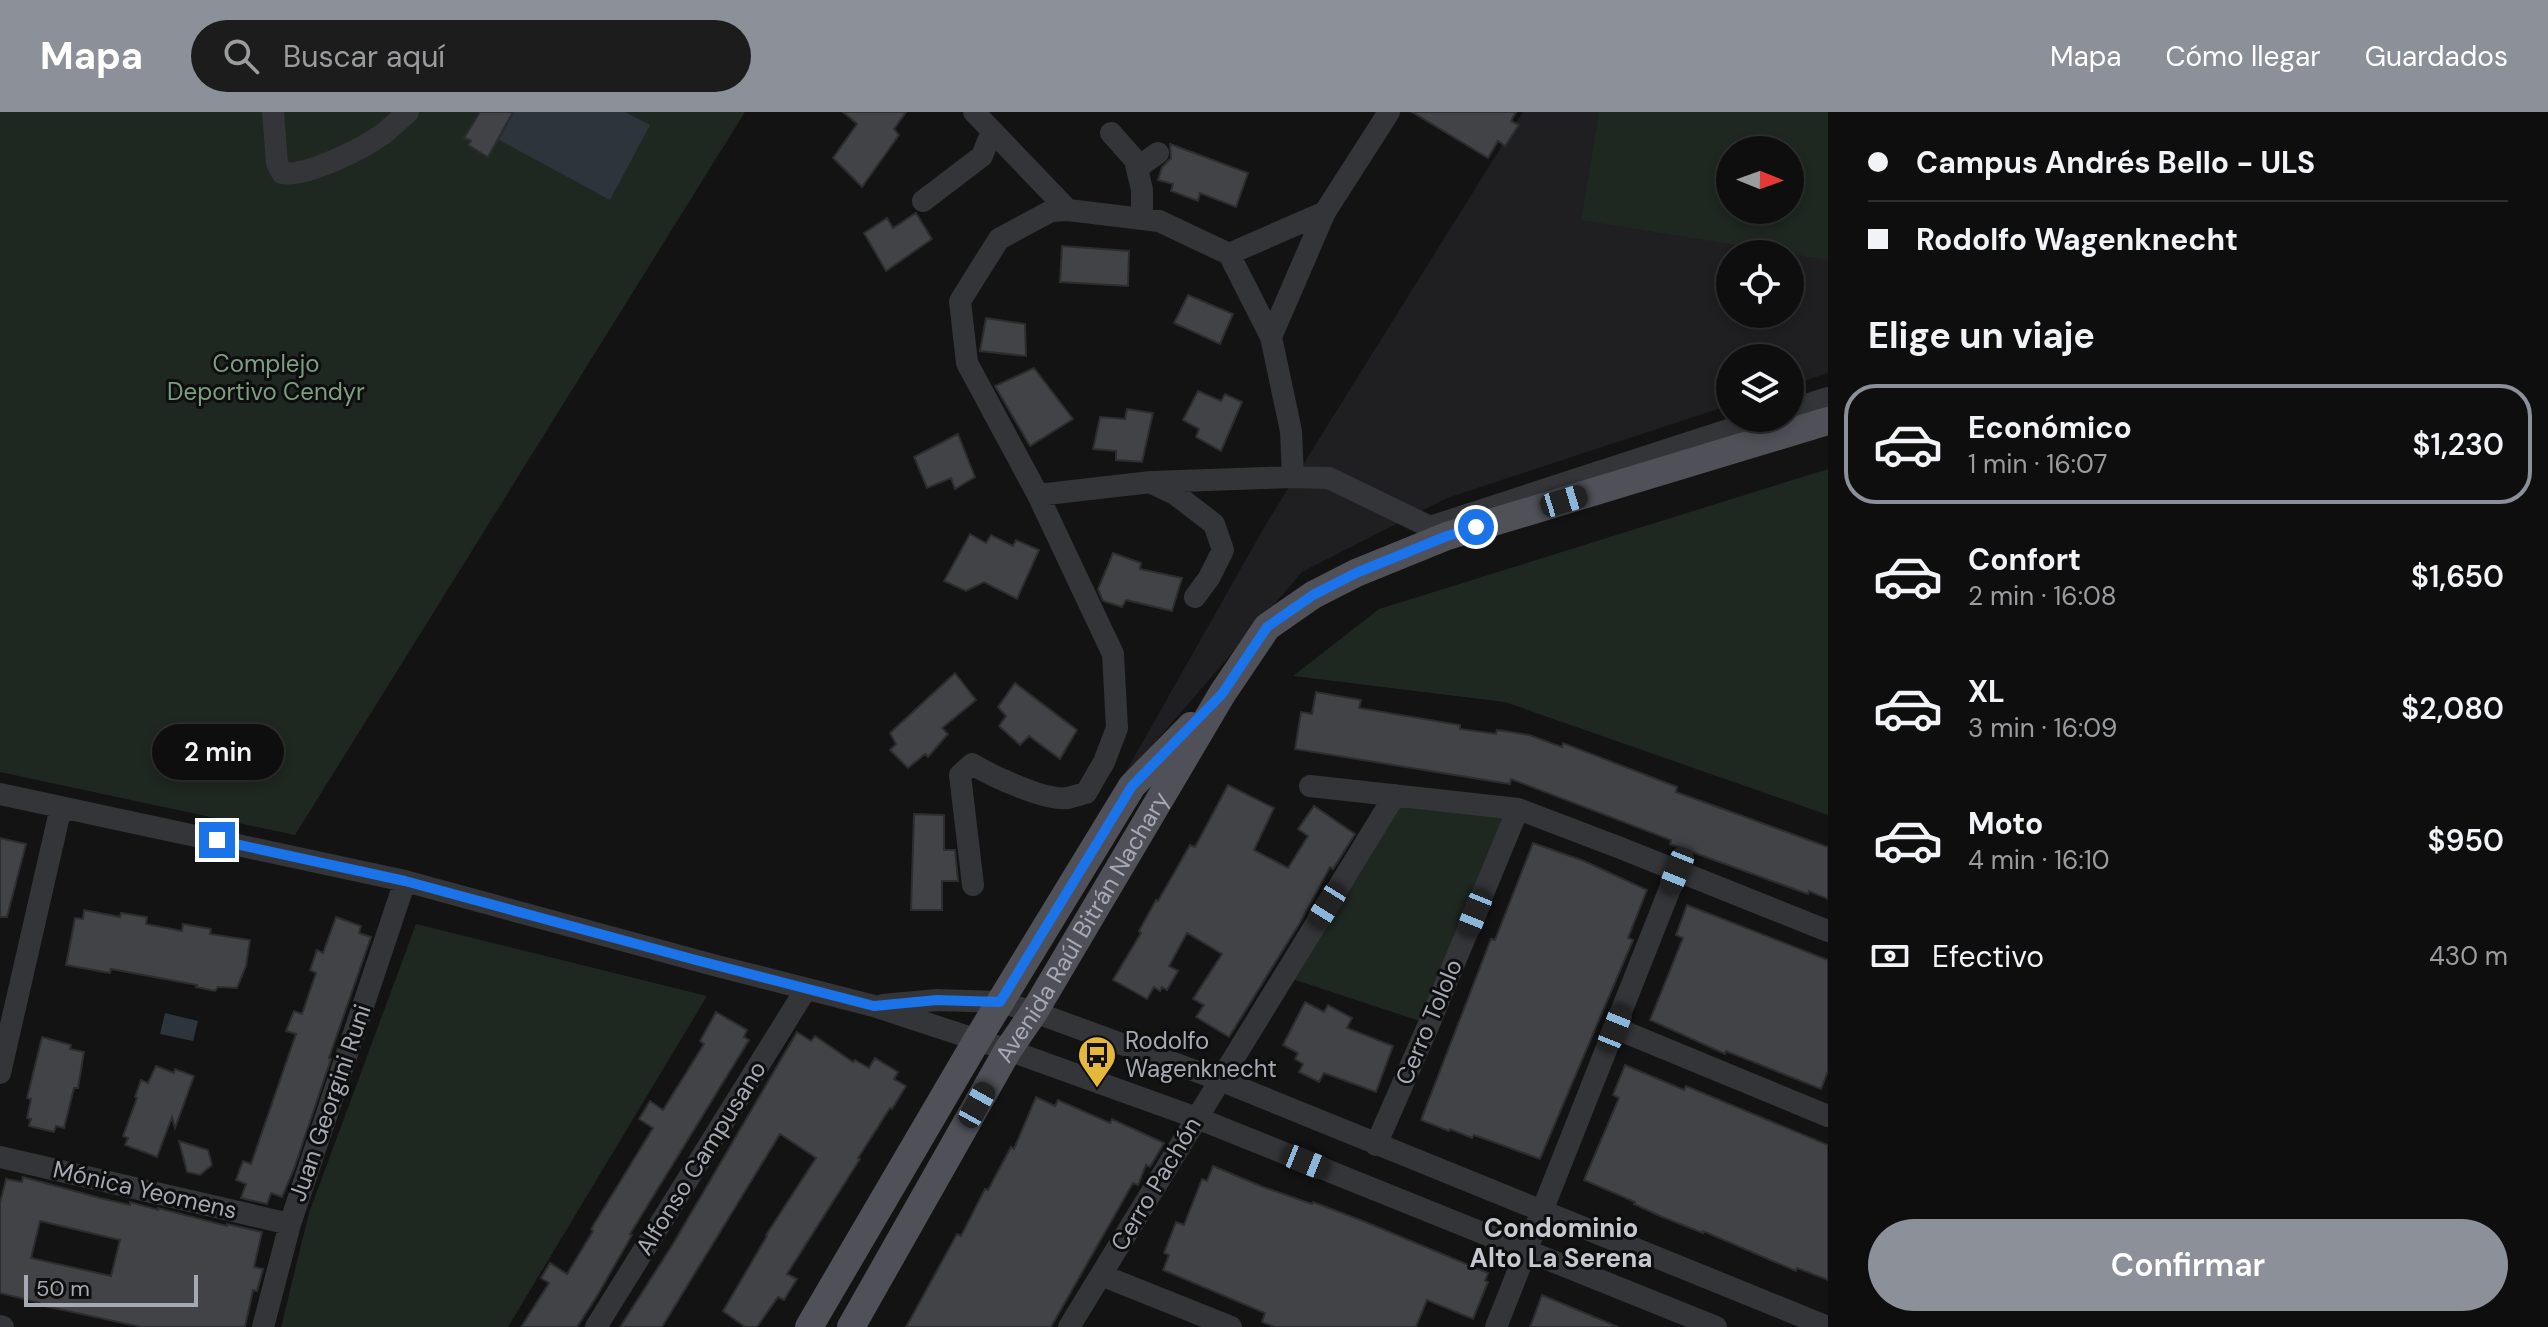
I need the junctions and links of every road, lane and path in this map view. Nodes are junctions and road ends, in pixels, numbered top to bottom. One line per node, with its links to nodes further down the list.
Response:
1 (273, 112): 2 (street)
2 (408, 112)
3 (974, 112): 5 (street)
4 (1389, 112): 11 (street)
5 (992, 131): 9 (street); 10 (street)
6 (1111, 133): 8 (street)
7 (1158, 153): 8 (street)
8 (1137, 168): 12 (street)
9 (923, 201)
10 (1068, 210): 12 (street); 21 (street)
11 (1325, 212): 13 (street); 14 (street)
12 (1142, 219): 13 (street)
13 (1229, 254): 14 (street)
14 (1271, 337): 19 (street)
15 (1828, 398): 16 (street)
16 (1804, 406)
17 (1828, 421): 23 (main road, Avenida Raúl Bitrán Nachary)
18 (1722, 432): 19 (street)
19 (1293, 477): 20 (street)
20 (1151, 482): 21 (street); 22 (street)
21 (1038, 495): 31 (street)
22 (1195, 597)
23 (1222, 694): 34 (main road, Avenida Raúl Bitrán Nachary); 37 (main road, Avenida Raúl Bitrán Nachary)
24 (1310, 786): 26 (street)
25 (0, 794): 27 (street)
26 (1395, 795): 28 (street); 42 (street, Cerro Pachón)
27 (61, 807): 30 (street); 35 (street)
28 (1518, 809): 29 (street); 45 (street, Cerro Tololo)
29 (1677, 871): 32 (street); 38 (street)
30 (405, 881): 33 (street); 48 (street, Juan Georgini Runi)
31 (973, 885)
32 (1828, 931)
33 (806, 989): 36 (street); 52 (street, Alfonso Campusano)
34 (1000, 1002): 36 (street); 37 (street); 39 (main road, Avenida Raúl Bitrán Nachary)
35 (8, 1005): 41 (street)
36 (874, 1006): 39 (street)
37 (1034, 1012): 40 (main road, Avenida Raúl Bitrán Nachary); 42 (street)
38 (1615, 1028): 43 (street); 47 (street)
39 (977, 1040): 40 (street); 53 (main road, Avenida Raúl Bitrán Nachary)
40 (1008, 1050): 44 (street); 54 (main road, Avenida Raúl Bitrán Nachary)
41 (0, 1073)
42 (1220, 1080): 44 (street, Cerro Pachón); 45 (street)
43 (1828, 1116)
44 (1197, 1118): 49 (street); 50 (street, Cerro Pachón)
45 (1376, 1145): 47 (street)
46 (0, 1157): 48 (street, Mónica Yeomens)
47 (1541, 1212): 49 (street); 59 (street)
48 (290, 1224): 51 (street, Juan Georgini Runi)
49 (1525, 1250): 57 (street); 58 (street)
50 (1101, 1275): 55 (street, Cerro Pachón); 56 (street)
51 (263, 1327)
52 (596, 1327)
53 (809, 1327)
54 (851, 1327)
55 (1069, 1327)
56 (1231, 1327)
57 (1496, 1327)
58 (1716, 1327)
59 (1828, 1327)

